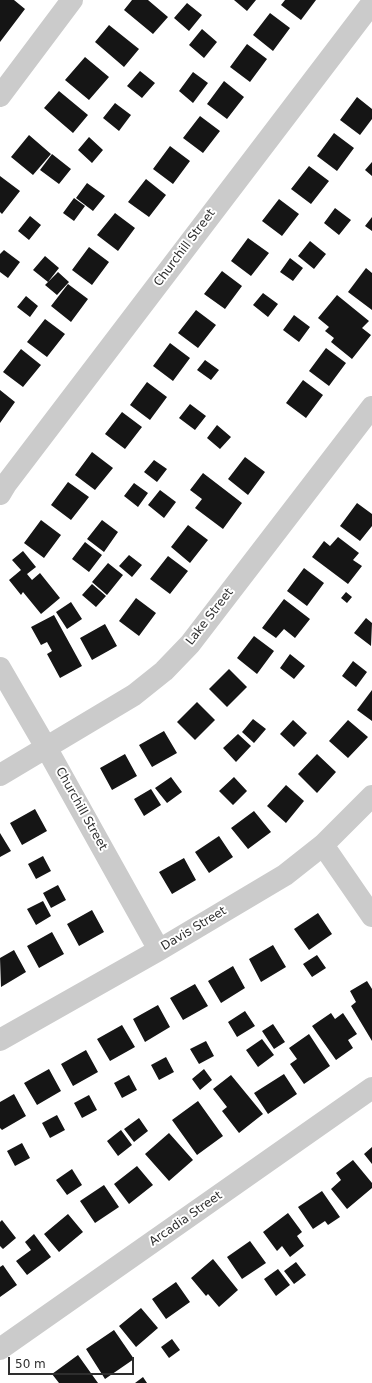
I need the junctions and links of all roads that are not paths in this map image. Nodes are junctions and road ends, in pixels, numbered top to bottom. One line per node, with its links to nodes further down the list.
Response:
1 (72, 0): 3 (street)
2 (372, 3): 5 (street, Churchill Street)
3 (0, 96)
4 (372, 407): 7 (street, Lake Street)
5 (0, 494)
6 (0, 668): 7 (street, Churchill Street)
7 (47, 749): 8 (street, Lake Street); 12 (street, Churchill Street)
8 (0, 775)
9 (372, 796): 10 (street, Davis Street)
10 (323, 845): 11 (street); 12 (street, Davis Street)
11 (372, 916)
12 (159, 950): 13 (street, Davis Street)
13 (0, 1040)
14 (372, 1088): 15 (street, Arcadia Street)
15 (0, 1349)

